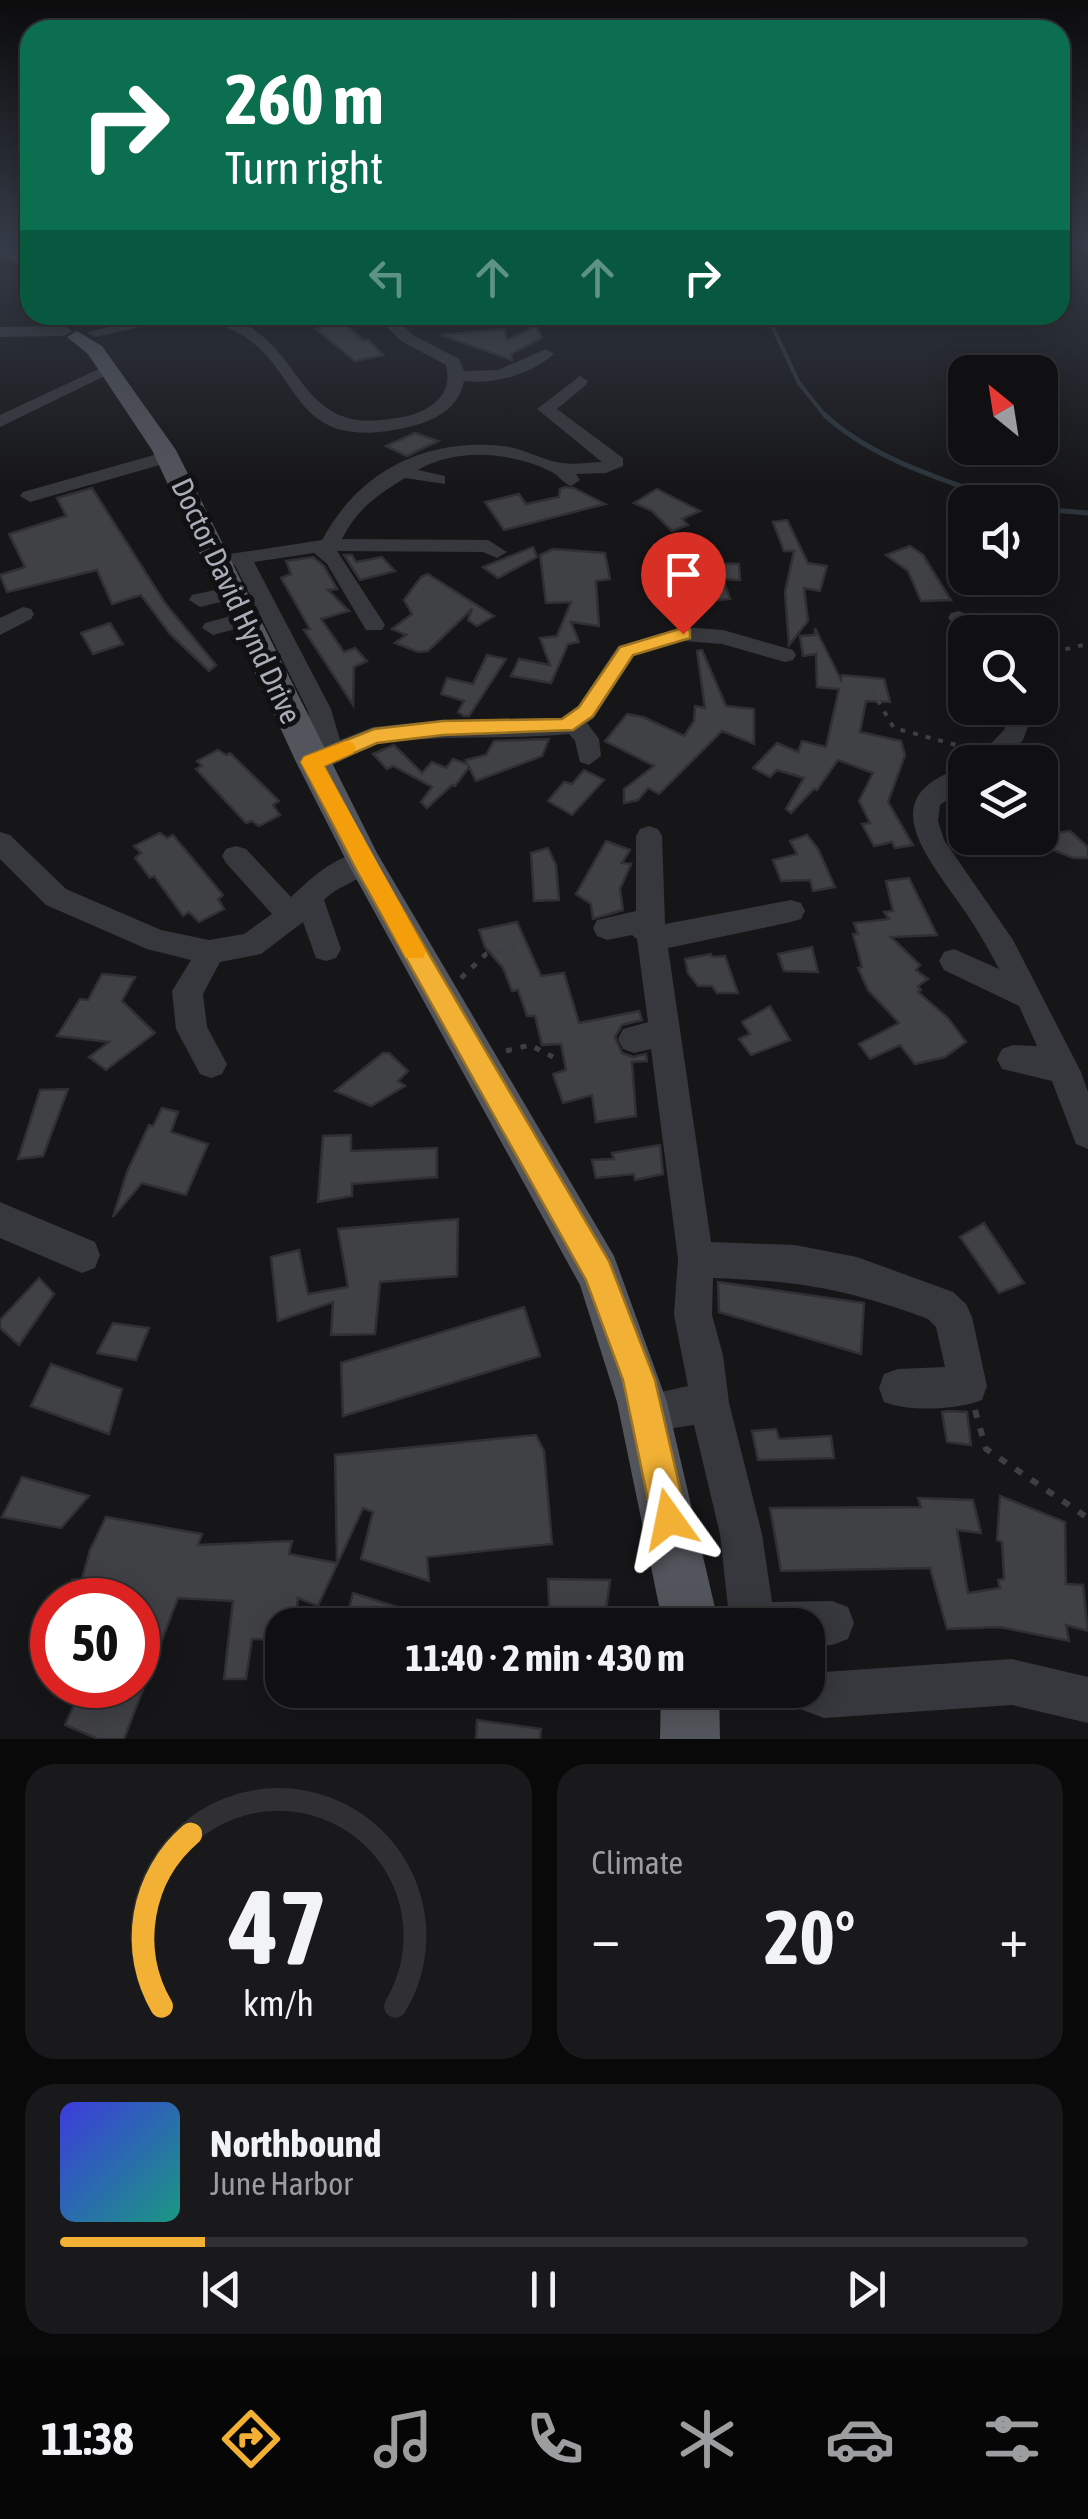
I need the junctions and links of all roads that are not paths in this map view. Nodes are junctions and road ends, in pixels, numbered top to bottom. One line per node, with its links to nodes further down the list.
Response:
1 (135, 325): 5 (street)
2 (233, 325): 7 (street)
3 (393, 325): 7 (street)
4 (0, 332): 5 (street)
5 (86, 332): 9 (street); 10 (main road, Doctor David Hynd Drive)
6 (546, 354): 7 (street)
7 (457, 374)
8 (580, 381): 11 (street)
9 (0, 422)
10 (168, 458): 13 (street); 18 (main road, Doctor David Hynd Drive)
11 (400, 471): 12 (street); 16 (street)
12 (438, 480)
13 (30, 496)
14 (392, 524): 17 (street)
15 (490, 544): 17 (street)
16 (324, 546): 17 (street); 18 (street); 20 (street)
17 (380, 546)
18 (225, 593): 25 (main road, Doctor David Hynd Drive); 25 (street)
19 (23, 614): 21 (street)
20 (374, 624)
21 (0, 628)
22 (784, 655): 23 (street)
23 (572, 723): 24 (street); 25 (street)
24 (589, 756)
25 (322, 758): 30 (main road, Doctor David Hynd Drive)
26 (948, 786): 38 (street)
27 (649, 836): 34 (street)
28 (0, 842): 36 (street)
29 (236, 856): 31 (street)
30 (364, 862): 31 (street); 48 (main road, Doctor David Hynd Drive)
31 (300, 907): 35 (street); 36 (street)
32 (791, 912): 34 (street)
33 (607, 928): 34 (street)
34 (646, 948): 45 (street)
35 (326, 949)
36 (208, 952): 40 (street)
37 (954, 961): 38 (street)
38 (1032, 999): 41 (street)
39 (1013, 1059): 41 (street)
40 (211, 1064)
41 (1064, 1072): 42 (street)
42 (1085, 1114)
43 (0, 1220): 44 (street)
44 (82, 1255)
45 (696, 1259): 46 (street); 47 (street)
46 (898, 1388)
47 (709, 1403): 48 (street); 50 (street)
48 (648, 1412): 49 (main road, Doctor David Hynd Drive)
49 (688, 1608)
50 (750, 1608)
51 (825, 1623): 52 (street)
52 (832, 1623)
53 (825, 1695): 54 (street)
54 (1088, 1700)
55 (690, 1708): 56 (main road)
56 (690, 1739)

